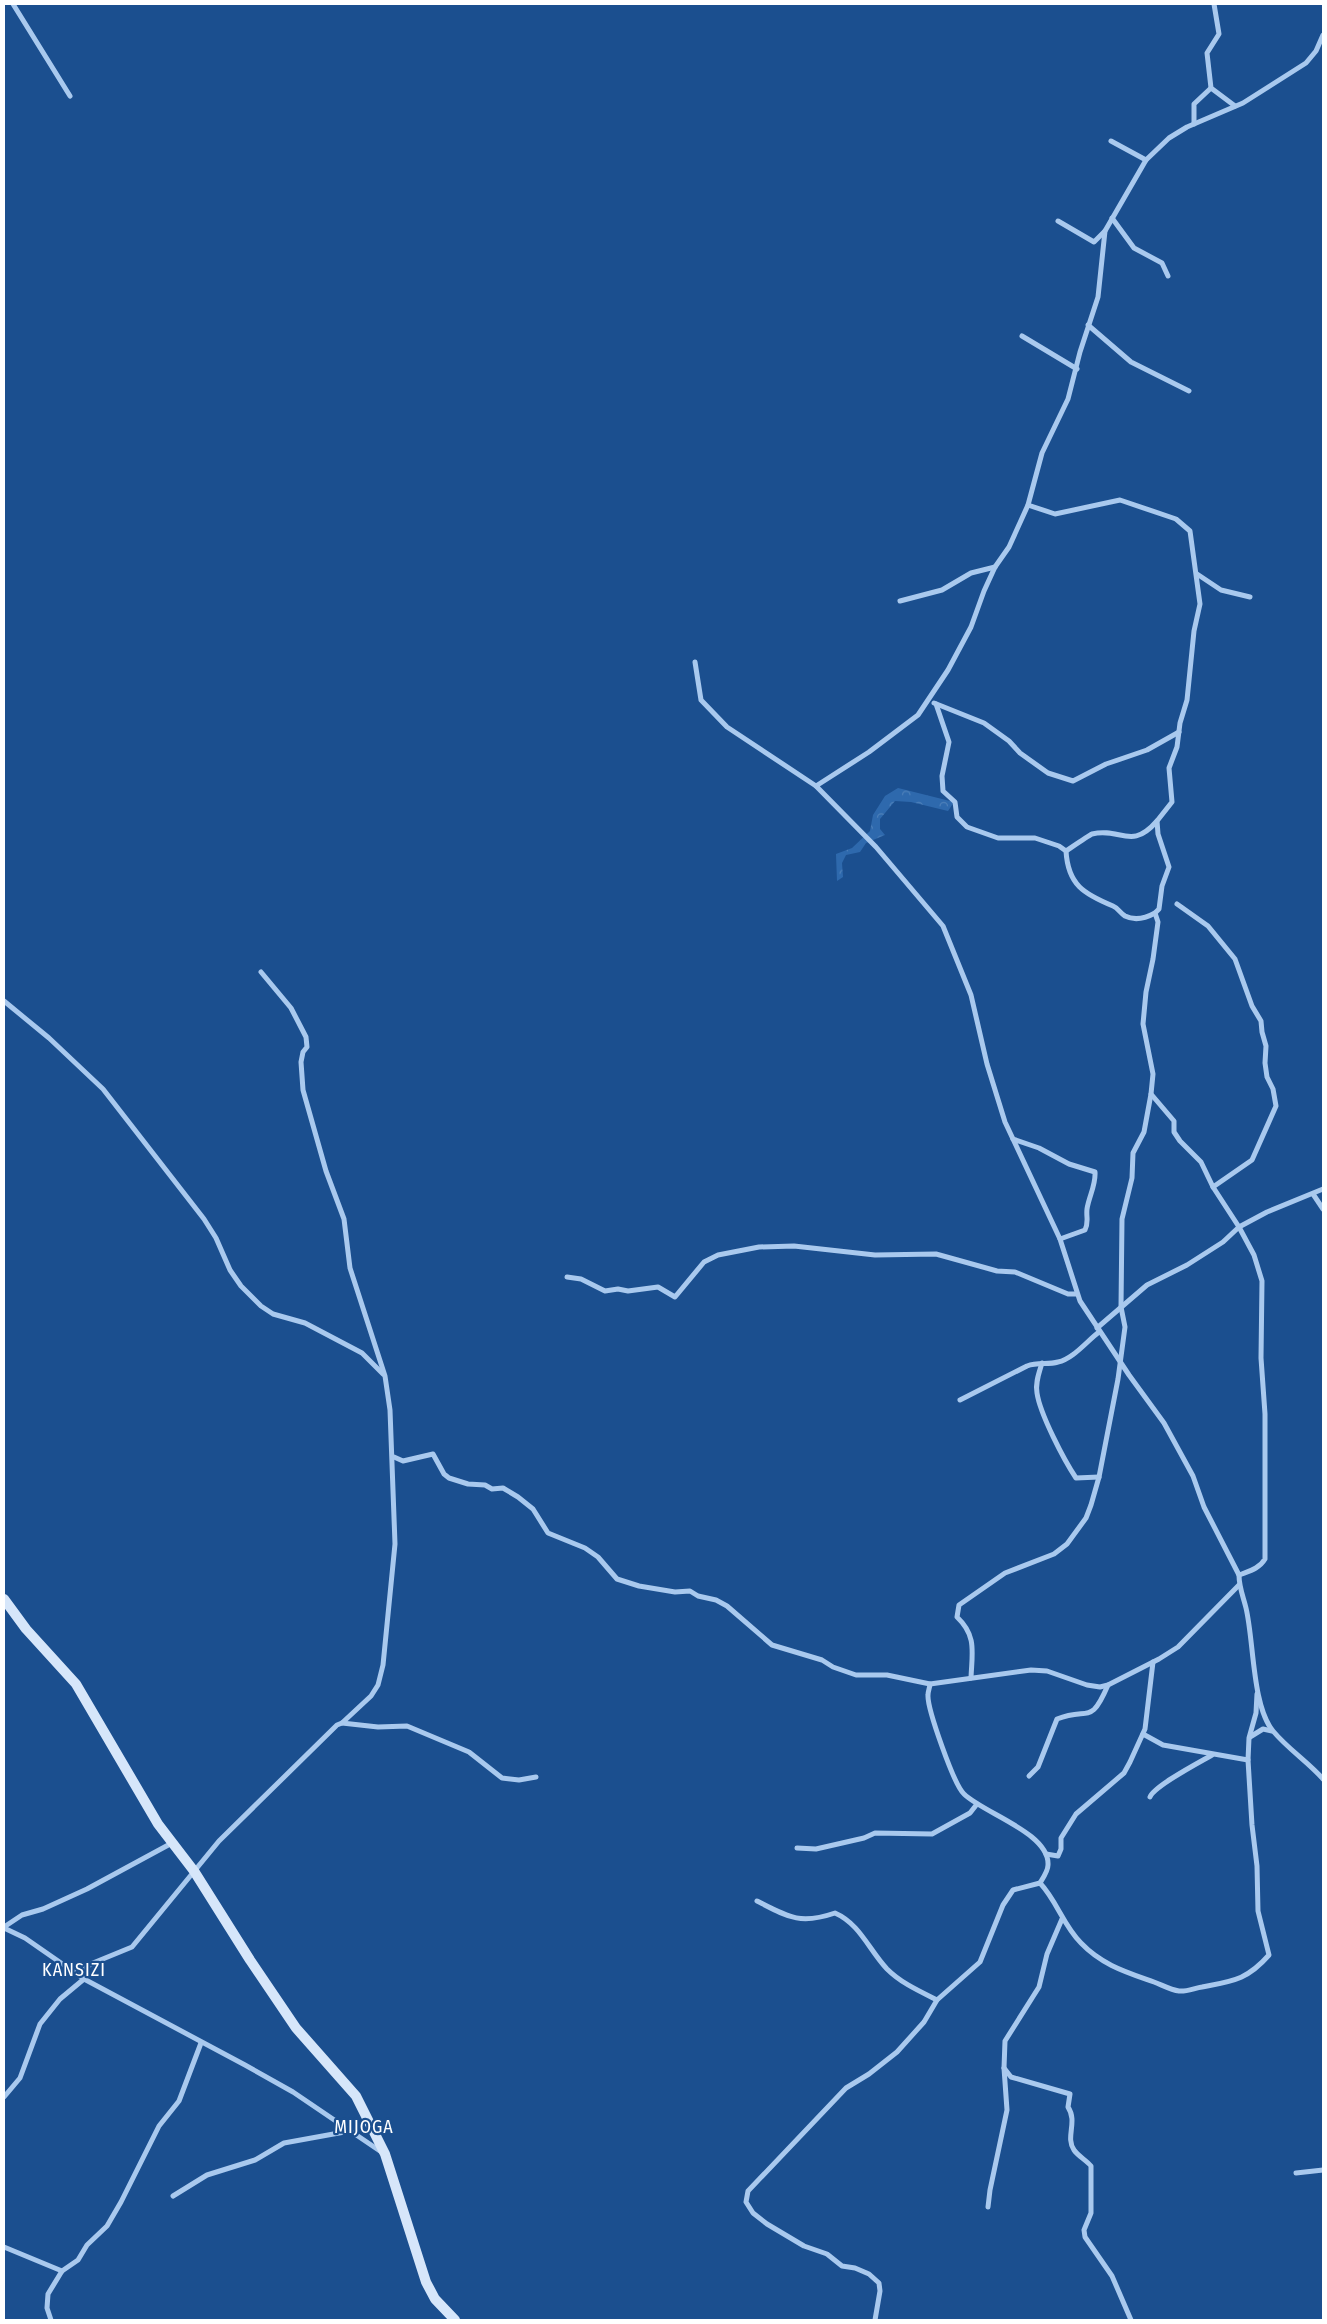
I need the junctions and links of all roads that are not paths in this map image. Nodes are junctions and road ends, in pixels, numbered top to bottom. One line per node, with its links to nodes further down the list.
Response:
1 (13, 4): 5 (street)
2 (1214, 4): 4 (street)
3 (1323, 35): 6 (street)
4 (1211, 88): 6 (street); 7 (street)
5 (70, 96)
6 (1235, 106): 7 (street)
7 (1194, 124): 9 (street)
8 (1111, 141): 9 (street)
9 (1146, 160): 10 (street)
10 (1112, 218): 12 (street); 13 (street)
11 (1058, 221): 12 (street)
12 (1106, 231): 14 (street)
13 (1168, 276)
14 (1088, 325): 16 (street); 17 (street)
15 (1022, 336): 16 (street)
16 (1077, 369): 18 (street)
17 (1189, 391)
18 (1028, 505): 19 (street); 20 (street)
19 (995, 567): 22 (street); 24 (street)
20 (1197, 574): 21 (street); 26 (street)
21 (1250, 598)
22 (900, 601)
23 (694, 662): 27 (street)
24 (928, 702): 25 (street); 27 (street)
25 (936, 704): 26 (street); 29 (street)
26 (1179, 732): 28 (street)
27 (816, 786): 35 (street)
28 (1157, 821): 29 (street); 31 (street)
29 (1066, 851): 31 (street)
30 (1177, 904): 36 (street)
31 (1155, 913): 34 (street)
32 (261, 972): 48 (street)
33 (4, 1001): 48 (street)
34 (1151, 1094): 36 (street); 44 (street)
35 (1012, 1139): 41 (street); 41 (street)
36 (1213, 1187): 40 (street)
37 (1323, 1189): 38 (street)
38 (1313, 1194): 39 (street); 40 (street)
39 (1323, 1209)
40 (1239, 1227): 44 (street); 52 (street)
41 (1060, 1239): 43 (street)
42 (567, 1276): 43 (street)
43 (1077, 1294): 45 (street)
44 (1121, 1306): 45 (street); 47 (street)
45 (1098, 1330): 46 (street); 47 (street)
46 (1042, 1363): 49 (street); 51 (street)
47 (1120, 1363): 51 (street); 52 (street)
48 (385, 1376): 50 (street)
49 (960, 1400)
50 (394, 1457): 57 (street); 60 (street)
51 (1099, 1477): 56 (street)
52 (1239, 1575): 53 (street)
53 (1239, 1585): 55 (street); 59 (street)
54 (4, 1599): 71 (street)
55 (1153, 1662): 58 (street); 62 (street)
56 (970, 1678): 57 (street); 58 (street)
57 (930, 1684): 70 (street)
58 (1108, 1685): 66 (street)
59 (1258, 1689): 61 (street); 63 (street)
60 (342, 1723): 67 (street); 74 (street)
61 (1272, 1731): 63 (street); 68 (street)
62 (1143, 1734): 64 (street); 73 (street)
63 (1249, 1738): 65 (street)
64 (1213, 1755): 65 (street); 69 (street)
65 (1248, 1760): 77 (street)
66 (1029, 1776)
67 (536, 1778)
68 (1323, 1779)
69 (1150, 1797)
70 (977, 1804): 72 (street); 73 (street)
71 (172, 1843): 74 (street); 78 (street)
72 (797, 1848)
73 (1046, 1854): 75 (street)
74 (194, 1871): 79 (street); 86 (street)
75 (1040, 1883): 77 (street); 81 (street)
76 (758, 1901): 81 (street)
77 (1062, 1919): 83 (street)
78 (4, 1928): 79 (street)
79 (75, 1973): 80 (street)
80 (84, 1980): 82 (street); 84 (street)
81 (937, 2000): 95 (street)
82 (201, 2043): 85 (street); 92 (street)
83 (1004, 2068): 90 (street); 96 (street)
84 (4, 2097)
85 (351, 2131): 86 (street); 89 (street)
86 (385, 2154): 94 (street)
87 (1323, 2170): 88 (street)
88 (1296, 2173)
89 (173, 2196)
90 (988, 2207)
91 (4, 2247): 92 (street)
92 (62, 2271): 93 (street)
93 (51, 2320)
94 (454, 2320)
95 (875, 2320)
96 (1131, 2320)

